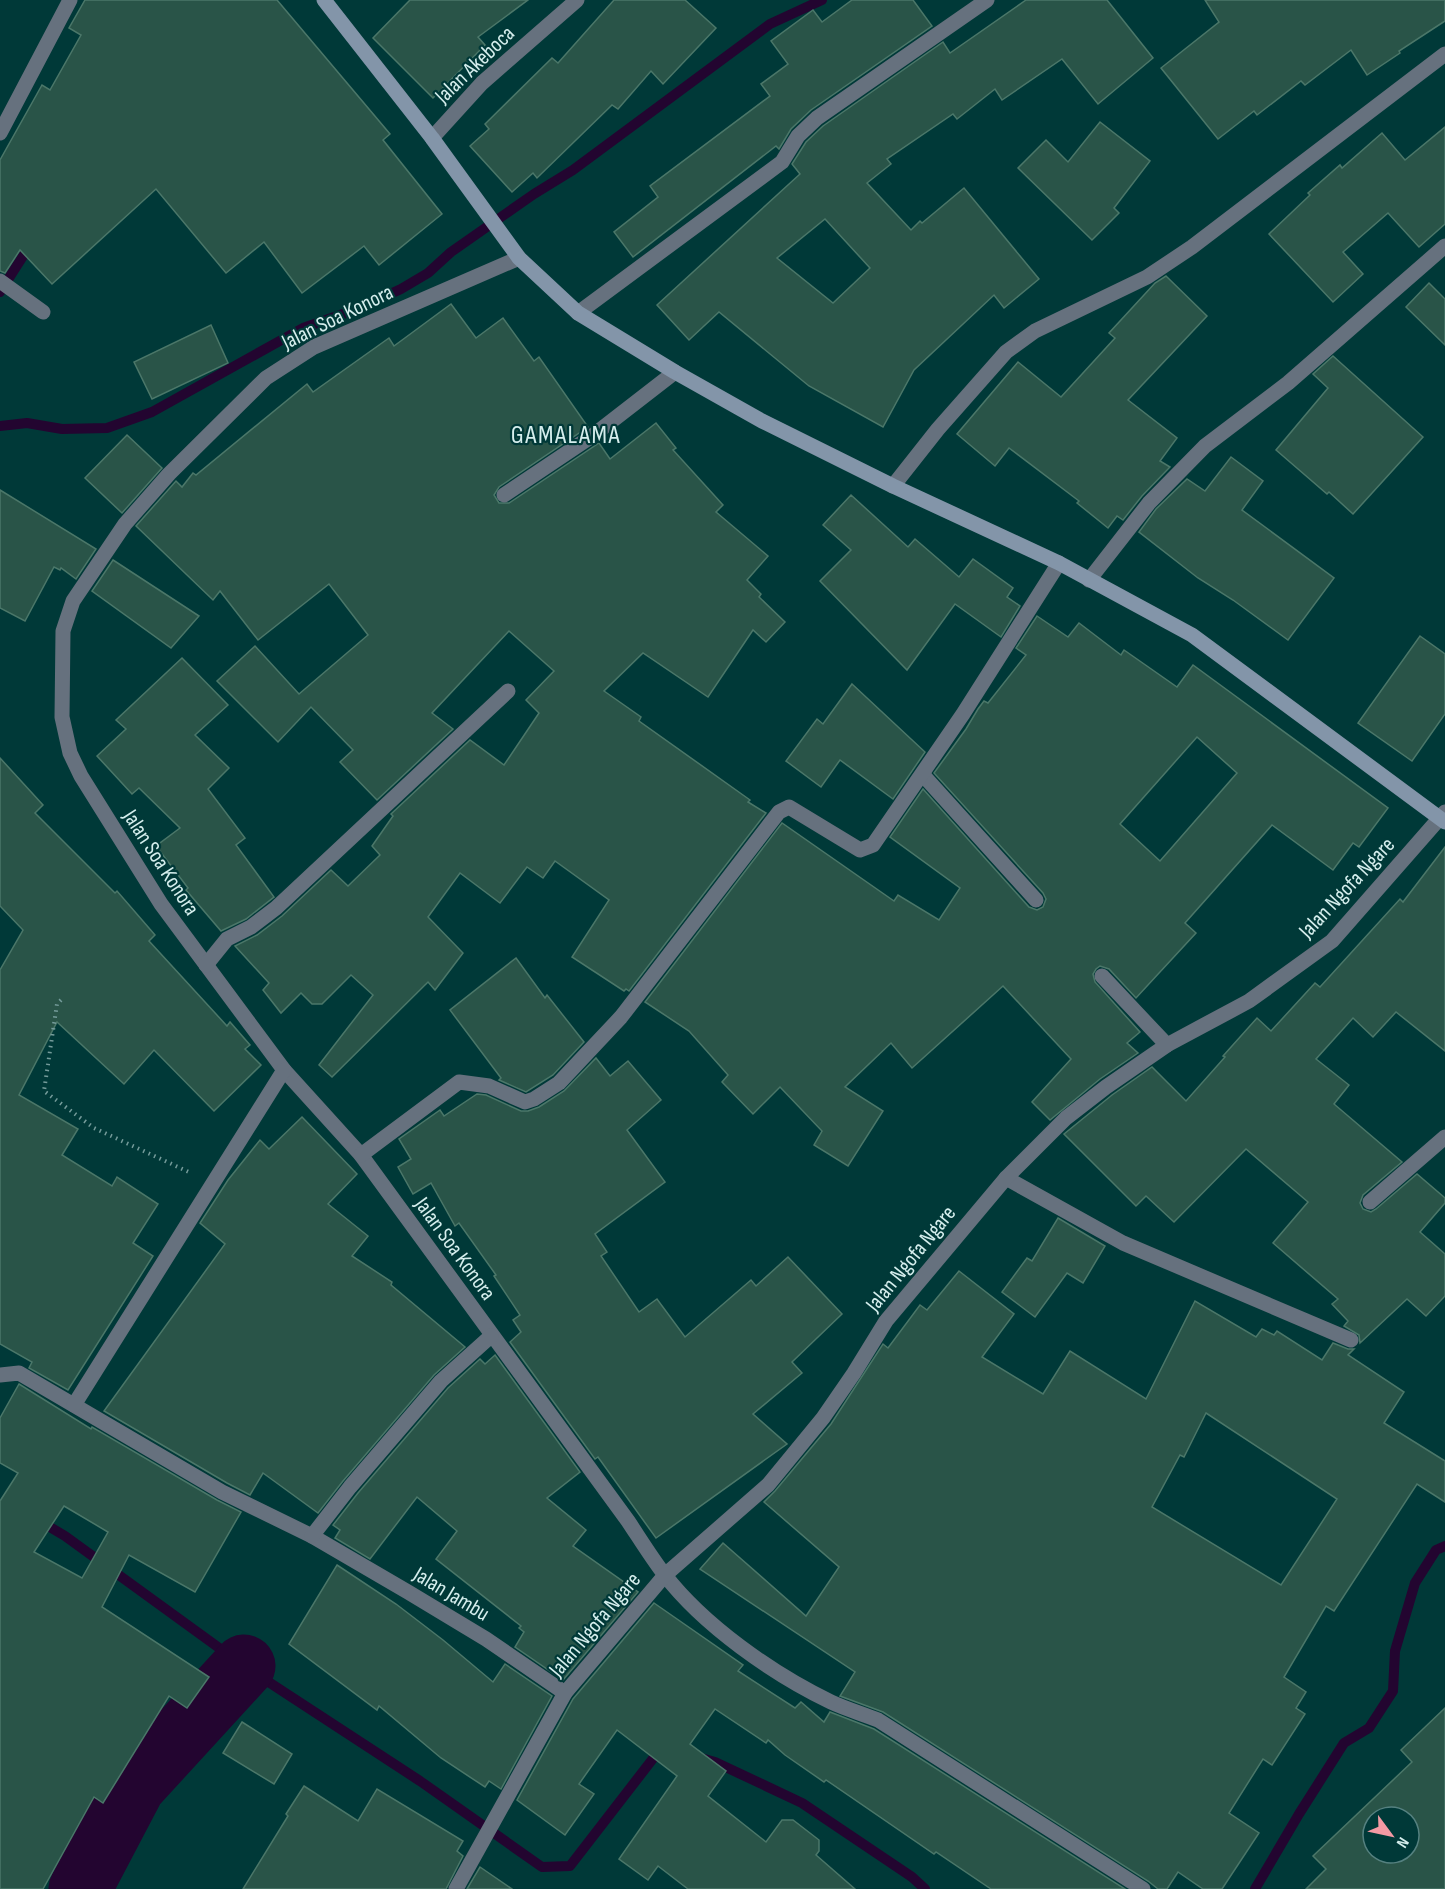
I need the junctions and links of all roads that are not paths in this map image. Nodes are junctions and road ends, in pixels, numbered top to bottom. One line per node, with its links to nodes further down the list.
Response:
1 (70, 0): 6 (street)
2 (324, 0): 7 (street)
3 (577, 0): 7 (street, Jalan Akeboca)
4 (987, 0): 12 (street)
5 (1445, 54): 14 (street)
6 (0, 134)
7 (432, 138): 9 (street)
8 (1445, 246): 17 (street)
9 (519, 258): 12 (street); 22 (street, Jalan Soa Konora)
10 (0, 281): 11 (street)
11 (44, 312)
12 (578, 313): 13 (street)
13 (675, 372): 14 (street); 15 (street)
14 (893, 486): 16 (street)
15 (504, 495)
16 (1059, 563): 17 (street); 19 (street)
17 (1089, 580): 20 (street)
18 (507, 691): 22 (street)
19 (923, 775): 21 (street); 27 (street)
20 (1443, 818): 24 (street, Jalan Ngofa Ngare)
21 (1036, 900)
22 (206, 966): 25 (street, Jalan Soa Konora)
23 (1102, 976): 24 (street)
24 (1167, 1046): 28 (street, Jalan Ngofa Ngare)
25 (284, 1070): 27 (street, Jalan Soa Konora); 33 (street)
26 (1445, 1137): 29 (street)
27 (361, 1155): 30 (street, Jalan Soa Konora)
28 (1006, 1178): 31 (street); 35 (street, Jalan Ngofa Ngare)
29 (1370, 1202)
30 (491, 1336): 34 (street); 35 (street, Jalan Soa Konora)
31 (1351, 1340)
32 (0, 1375): 33 (street, Jalan Jambu)
33 (74, 1405): 34 (street, Jalan Jambu)
34 (312, 1536): 36 (street, Jalan Jambu)
35 (665, 1575): 36 (street, Jalan Ngofa Ngare); 38 (street, Jalan Soa Konora)
36 (565, 1693): 37 (street, Jalan Ngofa Ngare)
37 (456, 1889)
38 (1143, 1889)

